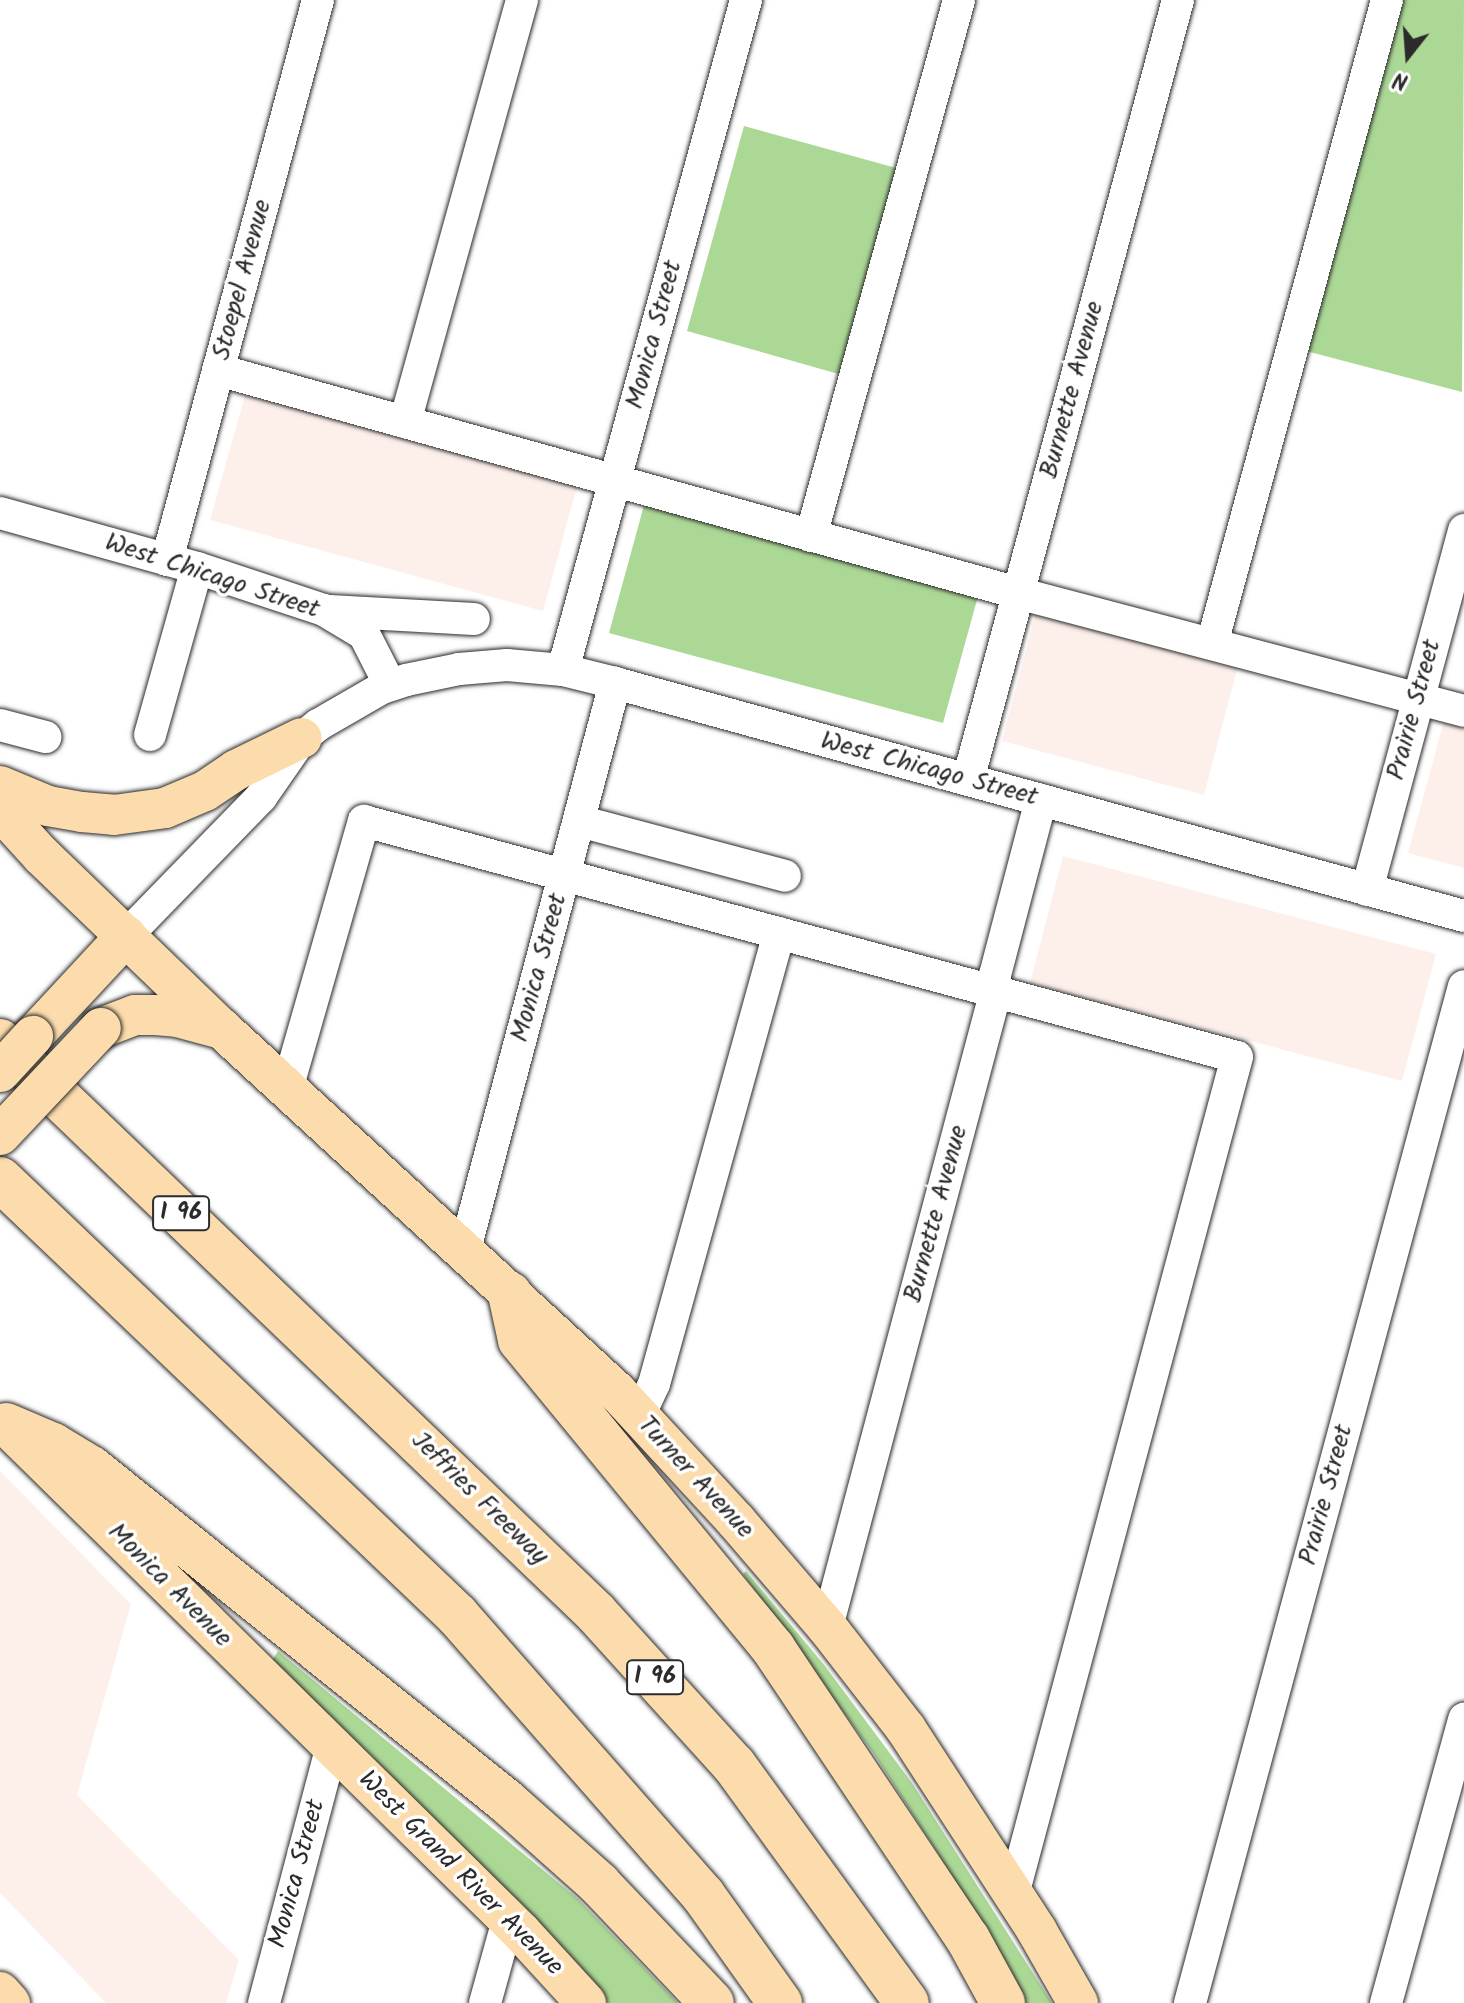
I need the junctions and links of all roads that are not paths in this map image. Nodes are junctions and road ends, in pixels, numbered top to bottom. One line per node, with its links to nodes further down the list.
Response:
1 (318, 0): 7 (street, Stoepel Avenue)
2 (522, 0): 8 (street)
3 (746, 0): 9 (street, Monica Street)
4 (959, 0): 12 (street)
5 (1178, 0): 14 (street, Burnette Avenue)
6 (1387, 0): 17 (street)
7 (218, 370): 8 (street); 13 (street, Stoepel Avenue)
8 (405, 422): 9 (street)
9 (615, 481): 12 (street); 18 (street, Monica Street)
10 (0, 513): 13 (street, West Chicago Street)
11 (1464, 530): 21 (street, Prairie Street)
12 (811, 536): 14 (street)
13 (182, 564): 15 (street, West Chicago Street); 24 (street, Stoepel Avenue)
14 (1018, 593): 17 (street); 27 (street, Burnette Avenue)
15 (324, 610): 16 (street, West Chicago Street); 16 (street)
16 (364, 634): 20 (street)
17 (1212, 644): 21 (street)
18 (563, 670): 19 (street, West Chicago Street); 20 (street, West Chicago Street)
19 (615, 683): 27 (street, West Chicago Street); 31 (street, Monica Street)
20 (390, 685): 26 (street, West Chicago Street)
21 (1420, 694): 22 (street); 34 (street, Prairie Street)
22 (1464, 711)
23 (0, 725): 25 (street)
24 (150, 735)
25 (45, 737)
26 (302, 738): 28 (main road); 37 (street, West Chicago Street)
27 (968, 780): 29 (street, West Chicago Street)
28 (0, 786)
29 (1041, 800): 34 (street, West Chicago Street); 39 (street, Burnette Avenue)
30 (0, 810): 37 (main road, Turner Avenue)
31 (579, 821): 32 (street, Monica Street); 33 (street)
32 (564, 875): 36 (street); 43 (street); 46 (street, Monica Street)
33 (785, 876)
34 (1367, 890): 35 (street, West Chicago Street)
35 (1464, 916)
36 (779, 933): 39 (street); 48 (street)
37 (116, 947): 40 (main road, Turner Avenue); 42 (main road, bridge)
38 (1464, 986): 65 (street, Prairie Street)
39 (994, 991): 50 (street, Burnette Avenue); 53 (street)
40 (222, 1029): 43 (main road, Turner Avenue); 44 (main road, bridge)
41 (0, 1041): 62 (highway, Jeffries Freeway / I 96)
42 (0, 1072)
43 (287, 1089): 46 (main road, Turner Avenue)
44 (0, 1135)
45 (0, 1179): 61 (highway)
46 (464, 1253): 47 (main road, Turner Avenue)
47 (510, 1294): 48 (main road, Turner Avenue); 63 (highway)
48 (639, 1416): 50 (main road, Turner Avenue)
49 (3, 1422): 52 (main road, Monica Avenue); 60 (highway)
50 (827, 1627): 53 (main road, Turner Avenue)
51 (1464, 1719): 66 (street)
52 (332, 1746): 54 (main road, West Grand River Avenue); 57 (street, Monica Street)
53 (1013, 1895): 64 (main road, Turner Avenue)
54 (508, 1920): 58 (street); 59 (main road, West Grand River Avenue)
55 (0, 1992): 56 (main road)
56 (10, 2003)
57 (264, 2003)
58 (485, 2003)
59 (586, 2003)
60 (712, 2003)
61 (780, 2003)
62 (907, 2003)
63 (1003, 2003)
64 (1078, 2003)
65 (1190, 2003)
66 (1386, 2003)

